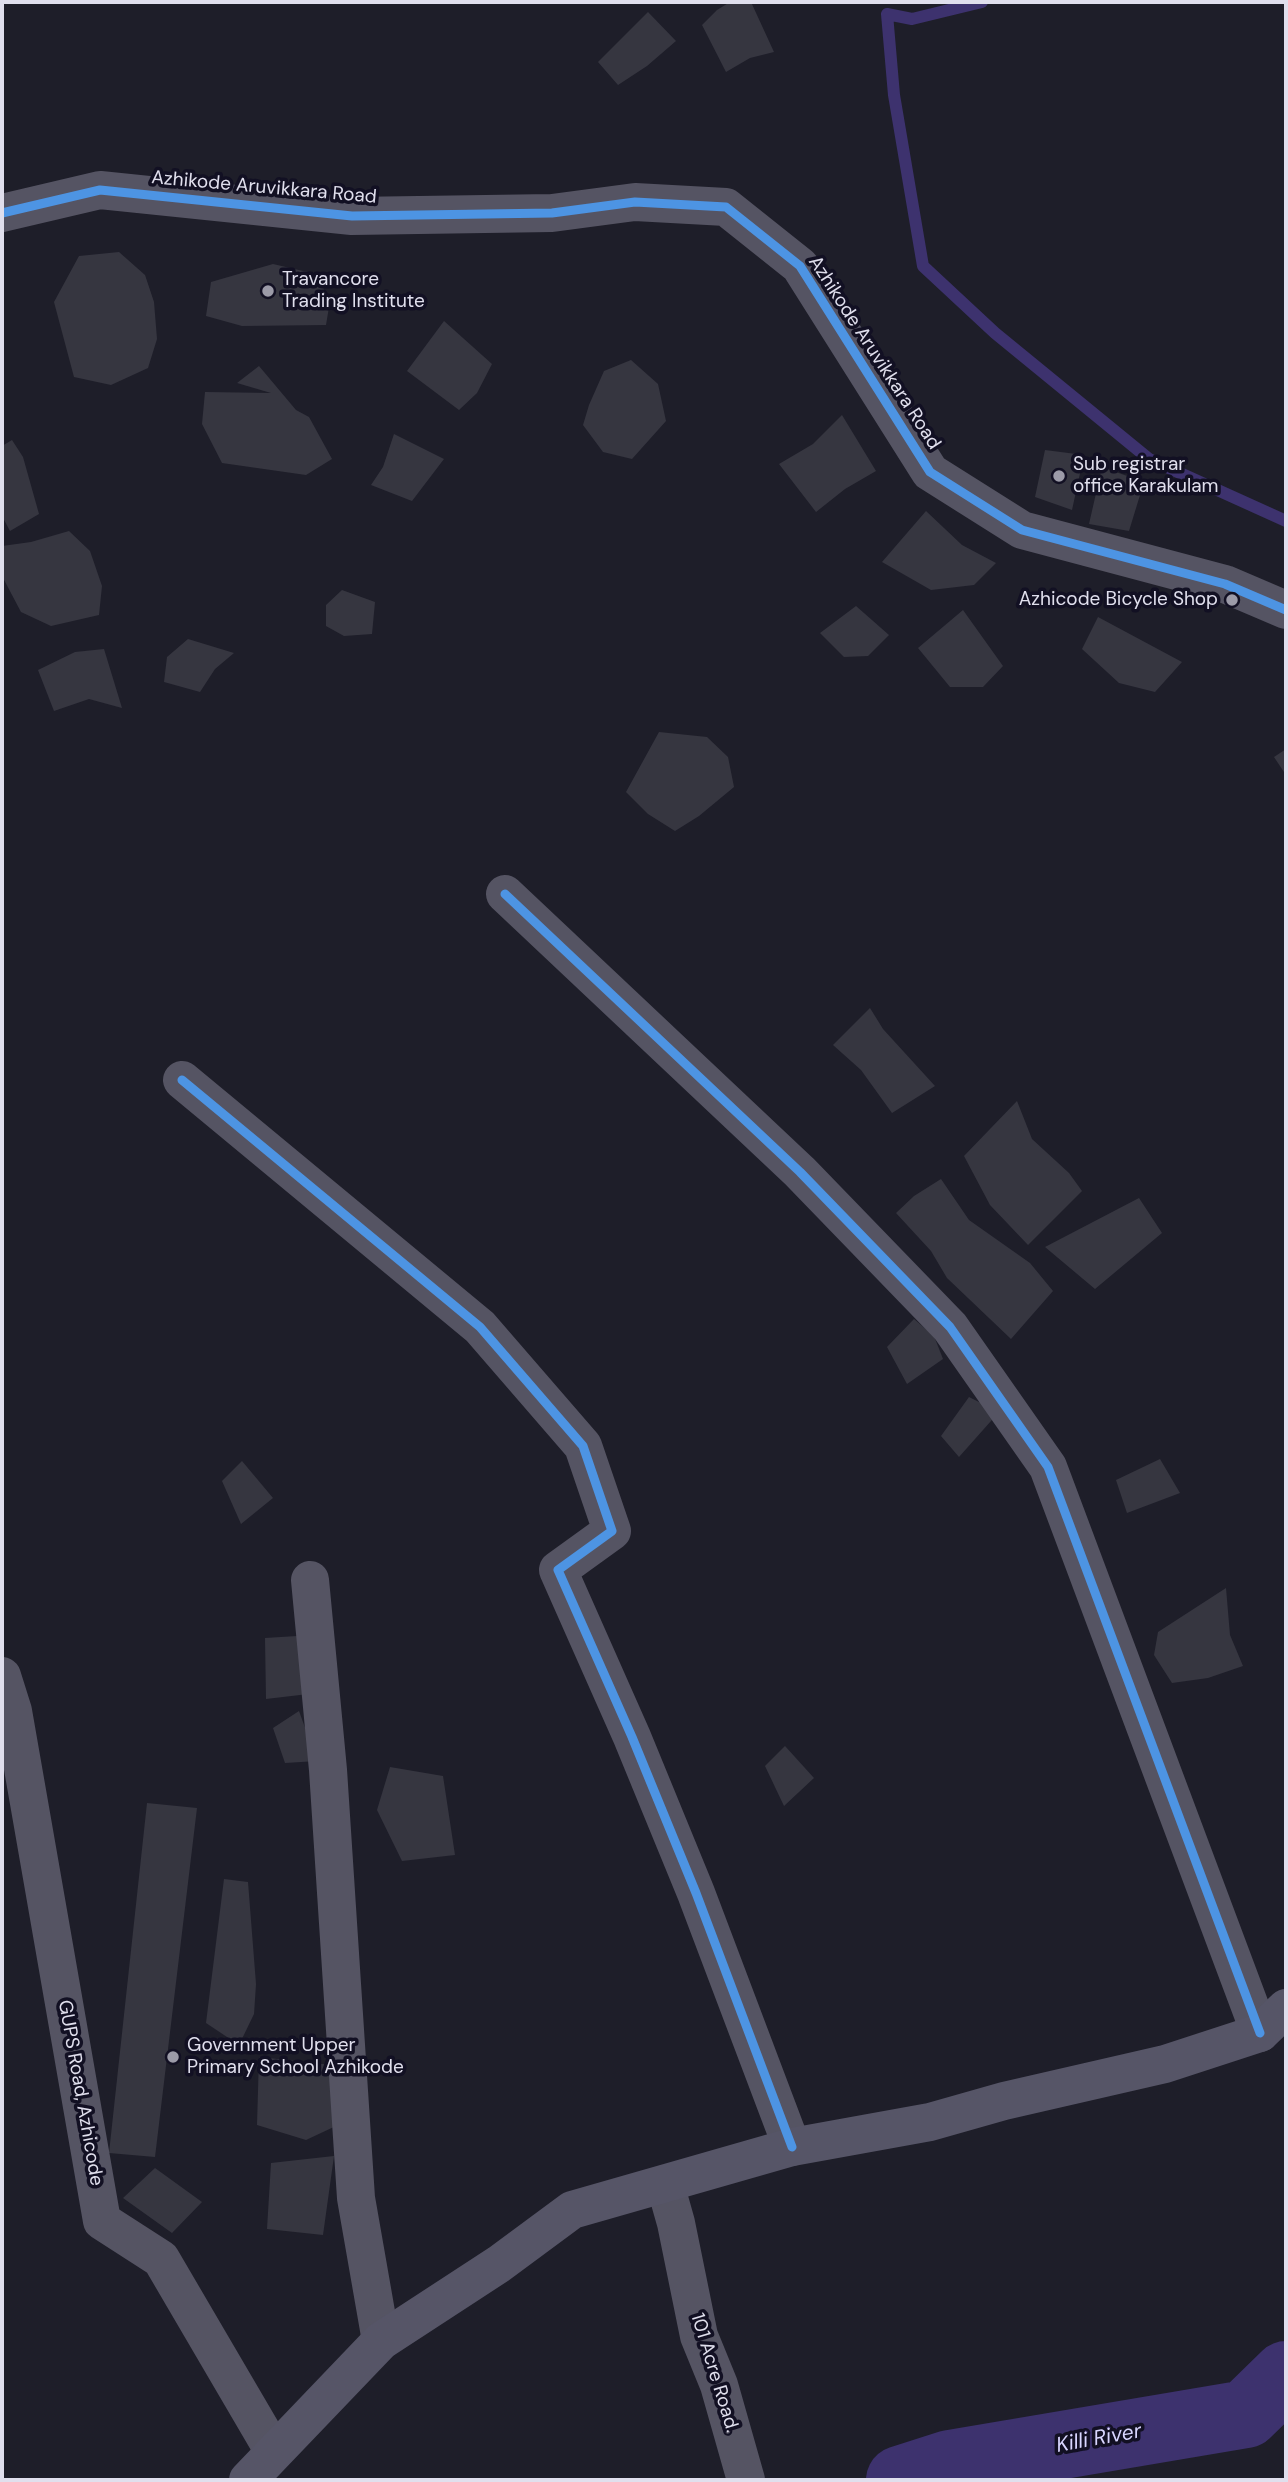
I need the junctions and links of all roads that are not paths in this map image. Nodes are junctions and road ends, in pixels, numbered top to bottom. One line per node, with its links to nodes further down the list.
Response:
1 (2, 213): 2 (street, Azhikode Aruvikkara Road)
2 (1286, 610)
3 (505, 894): 7 (street)
4 (182, 1080): 8 (street)
5 (310, 1580): 10 (street)
6 (2, 1676): 11 (street, GUPS Road, Azhicode)
7 (1273, 2020): 8 (main road)
8 (792, 2147): 9 (main road)
9 (665, 2184): 10 (main road); 12 (street, 101 Acre Road.)
10 (381, 2341): 11 (main road)
11 (274, 2452): 13 (main road)
12 (742, 2466)
13 (248, 2480)

